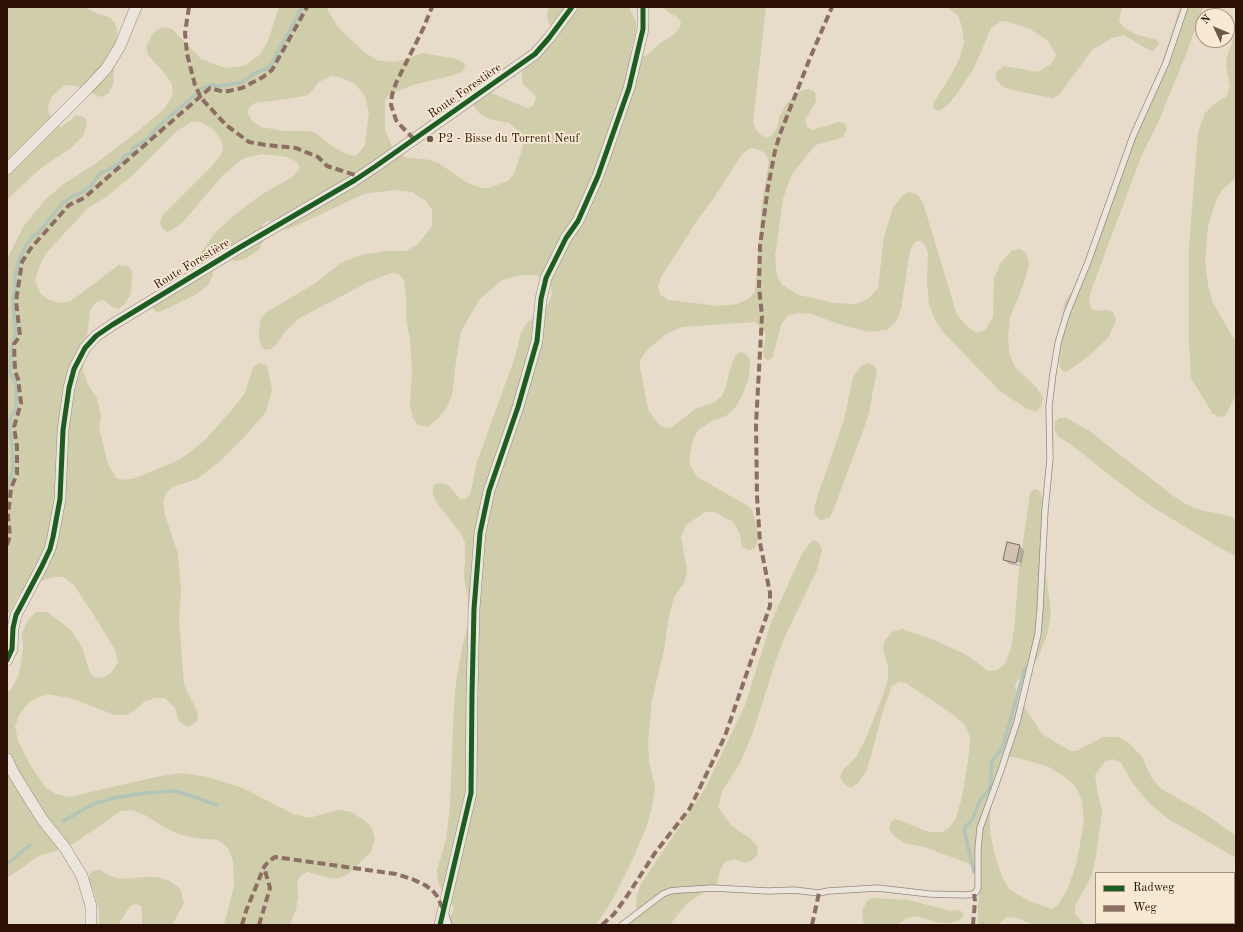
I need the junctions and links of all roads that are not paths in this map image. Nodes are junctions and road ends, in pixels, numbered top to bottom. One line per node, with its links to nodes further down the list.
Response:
1 (136, 7): 5 (street)
2 (572, 7): 6 (street, Route Forestière)
3 (643, 7): 8 (street)
4 (1185, 7): 12 (lane)
5 (7, 169)
6 (7, 660)
7 (7, 759): 9 (street)
8 (444, 910): 10 (street); 11 (lane)
9 (91, 925)
10 (440, 925)
11 (449, 925)
12 (622, 925)

